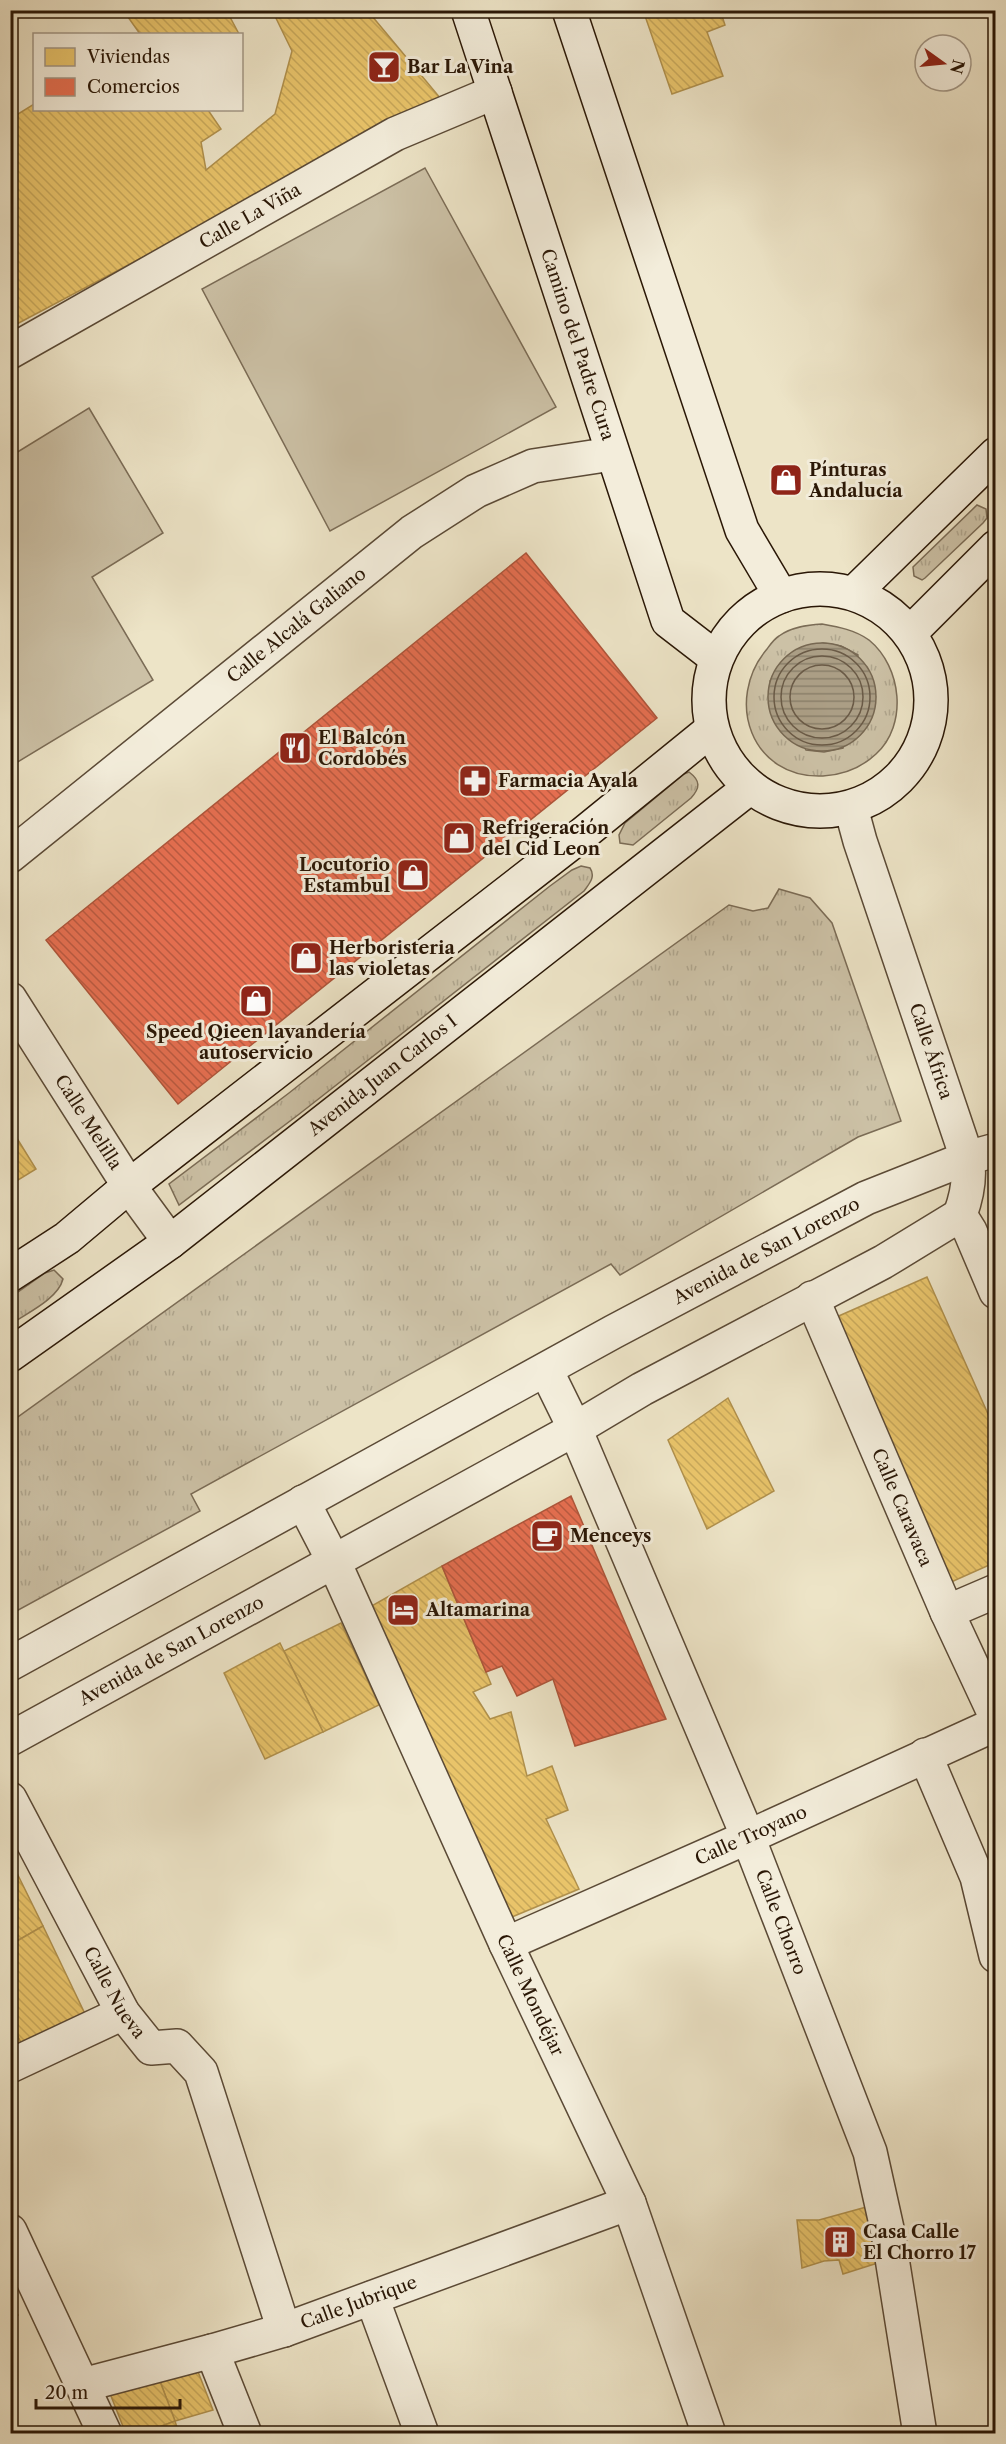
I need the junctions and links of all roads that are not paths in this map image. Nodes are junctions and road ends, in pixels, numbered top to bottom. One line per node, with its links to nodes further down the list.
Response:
1 (468, 10): 3 (street, Camino del Padre Cura)
2 (569, 10): 9 (street)
3 (495, 92): 4 (street, Calle La Viña); 5 (street, Camino del Padre Cura)
4 (10, 352)
5 (612, 454): 11 (street, Camino del Padre Cura); 15 (street, Calle Alcalá Galiano)
6 (996, 454): 8 (street)
7 (996, 547): 10 (street)
8 (854, 593): 9 (street); 10 (street)
9 (781, 596): 11 (street)
10 (910, 633): 14 (street)
11 (716, 658): 12 (street)
12 (711, 729): 13 (street); 18 (street)
13 (749, 788): 14 (street); 20 (street, Avenida Juan Carlos I)
14 (851, 808): 17 (street, Calle África)
15 (10, 856)
16 (10, 999): 18 (street, Calle Melilla)
17 (981, 1154): 19 (street, Calle África); 25 (street, Avenida de San Lorenzo)
18 (129, 1186): 20 (street, Calle Melilla); 21 (street)
19 (960, 1215): 22 (street); 23 (street, Avenida de San Lorenzo)
20 (170, 1242): 24 (street, Avenida Juan Carlos I)
21 (10, 1275)
22 (996, 1292)
23 (812, 1298): 26 (street, Avenida de San Lorenzo); 30 (street, Calle Caravaca)
24 (10, 1355)
25 (546, 1370): 26 (street); 27 (street, Avenida de San Lorenzo)
26 (575, 1429): 28 (street, Avenida de San Lorenzo); 37 (street, Calle Chorro)
27 (303, 1502): 28 (street); 31 (street, Avenida de San Lorenzo)
28 (334, 1562): 34 (street, Avenida de San Lorenzo); 38 (street, Calle Mondéjar)
29 (996, 1591): 30 (street)
30 (947, 1612): 32 (street, Calle Caravaca)
31 (10, 1664)
32 (996, 1717)
33 (996, 1724): 35 (street, Calle Troyano)
34 (10, 1739)
35 (925, 1755): 37 (street, Calle Troyano); 39 (street)
36 (10, 1799): 40 (street, Calle Nueva)
37 (748, 1837): 38 (street, Calle Troyano); 52 (street, Calle Chorro)
38 (507, 1944): 42 (street, Calle Mondéjar)
39 (996, 1956)
40 (123, 2013): 41 (street); 45 (street, Calle Nueva)
41 (10, 2066)
42 (629, 2203): 44 (street, Calle Jubrique); 51 (street, Calle Mondéjar)
43 (10, 2231): 47 (street)
44 (372, 2298): 45 (street, Calle Jubrique); 50 (street)
45 (284, 2330): 46 (street, Calle Jubrique)
46 (212, 2351): 47 (street, Calle Jubrique); 49 (street)
47 (83, 2385): 48 (street)
48 (105, 2433)
49 (245, 2433)
50 (422, 2433)
51 (709, 2433)
52 (920, 2433)

